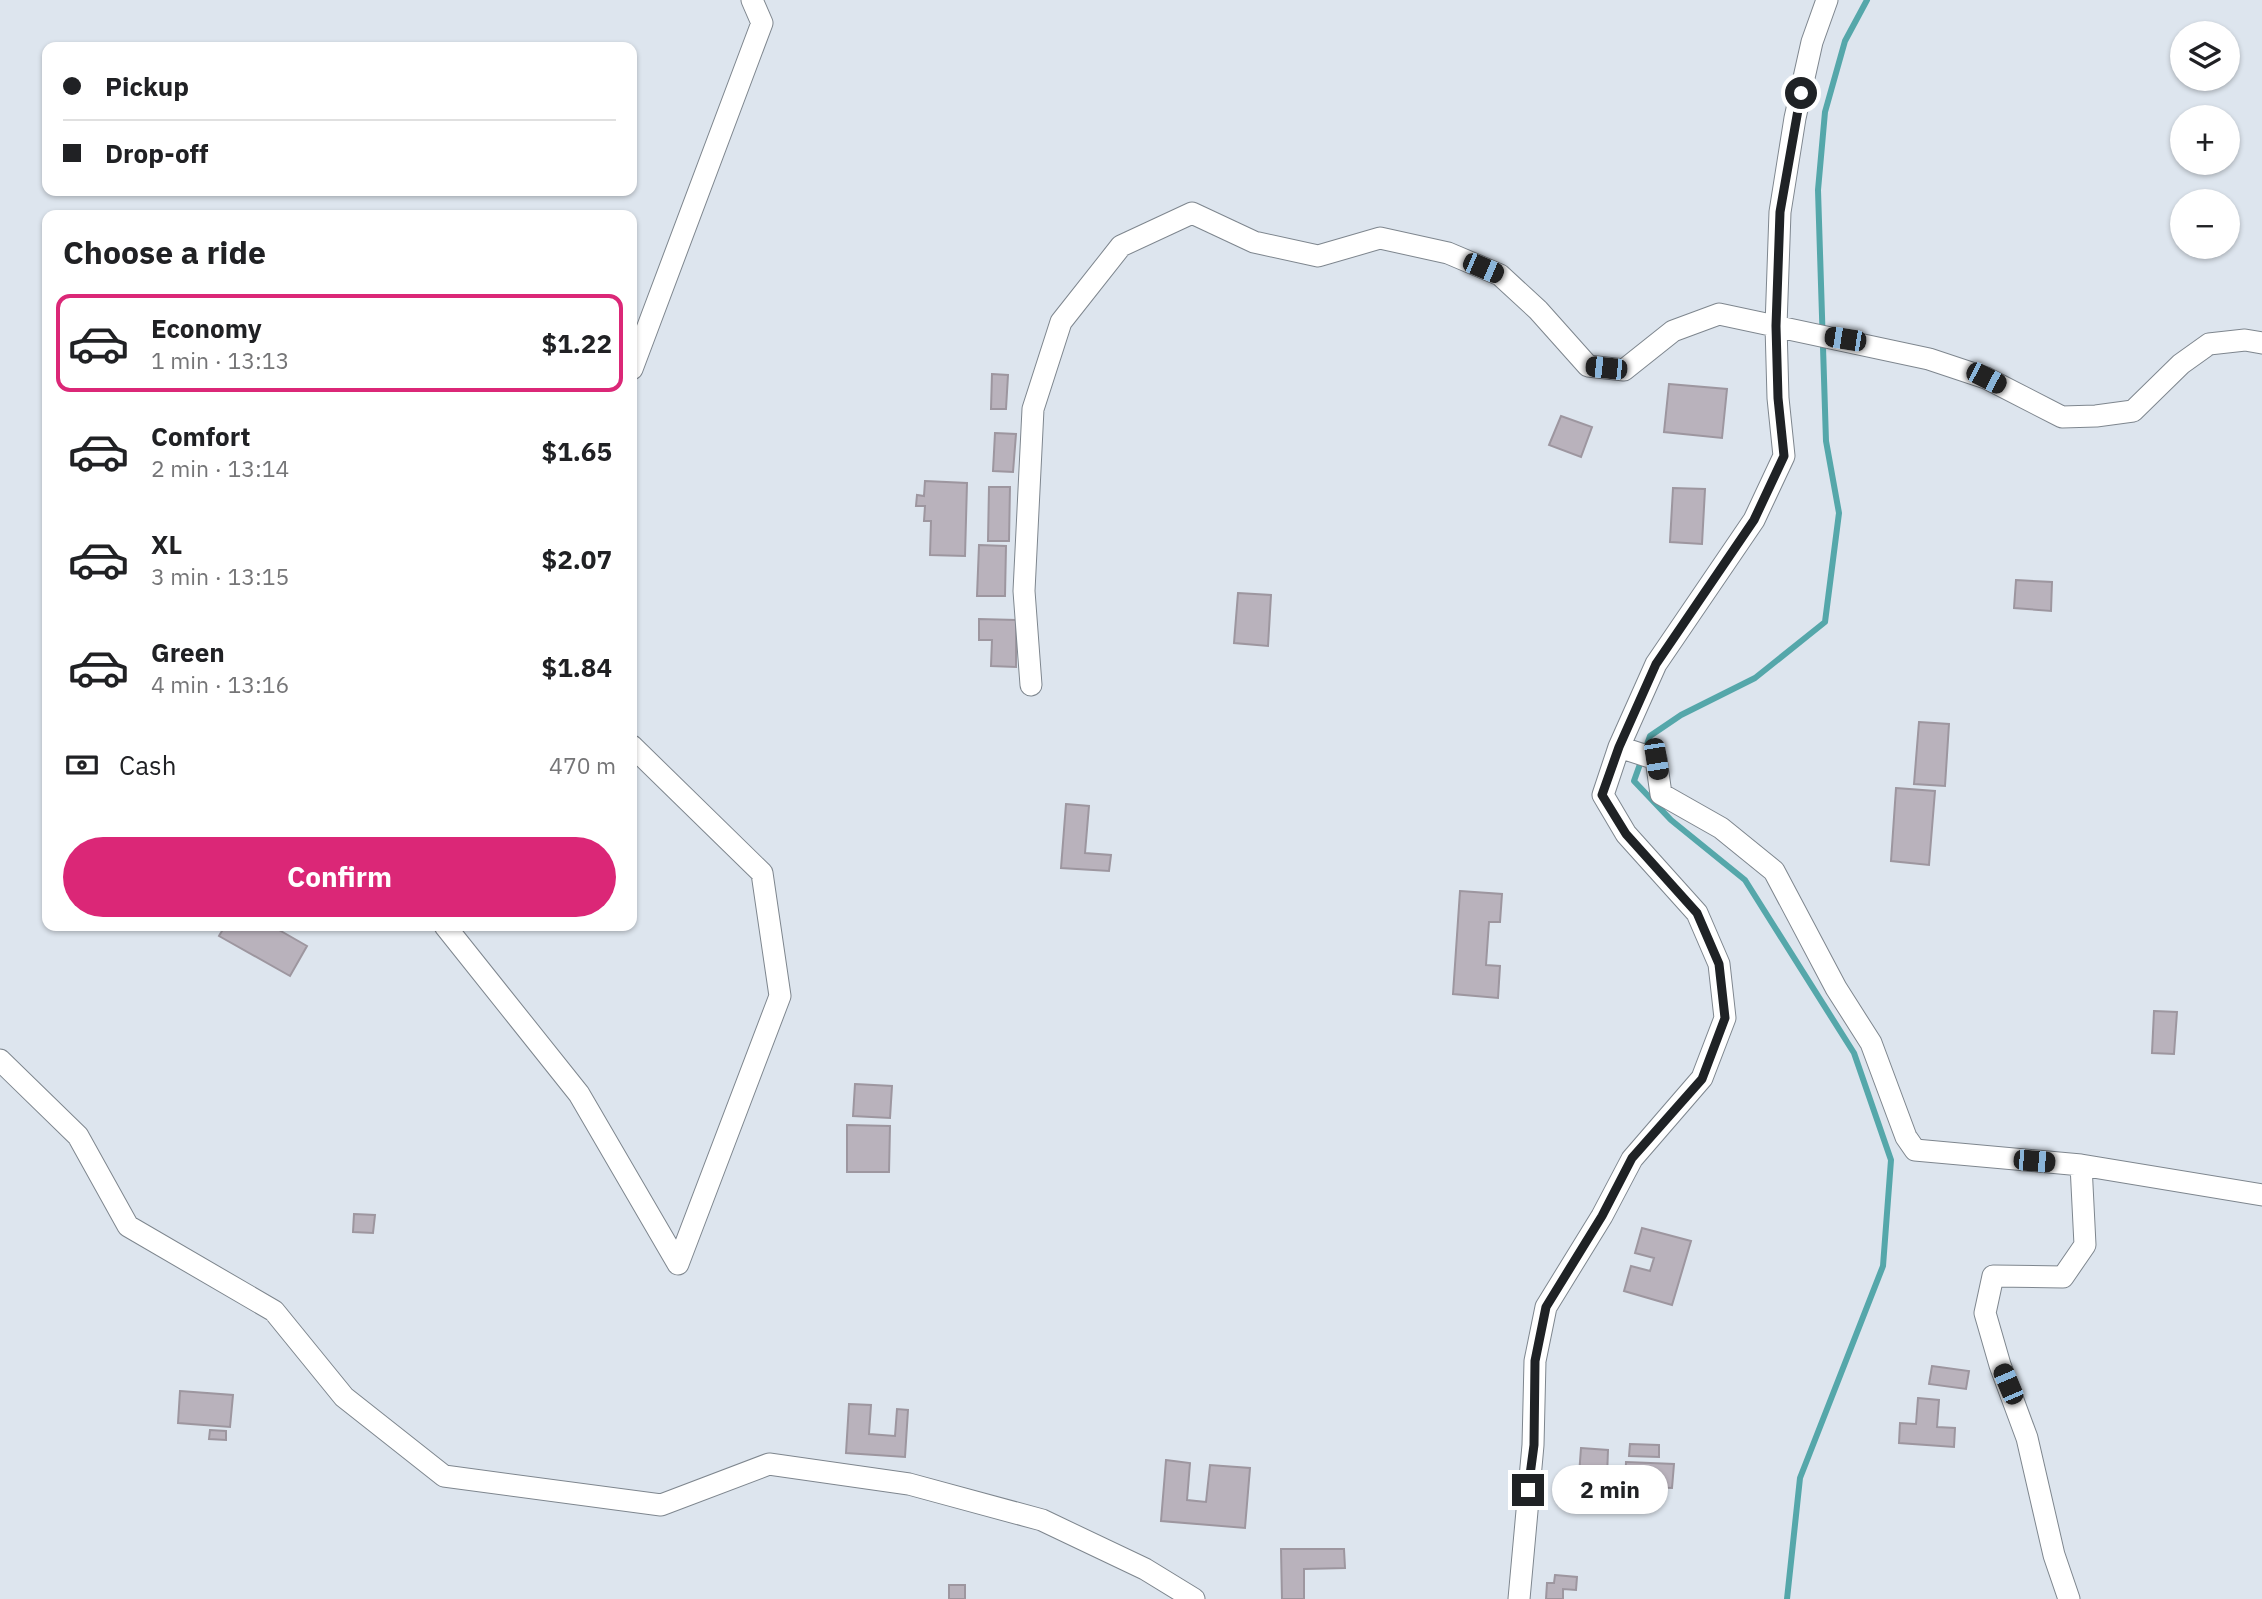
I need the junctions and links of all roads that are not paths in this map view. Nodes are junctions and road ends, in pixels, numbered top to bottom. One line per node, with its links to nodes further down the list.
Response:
1 (752, 0): 5 (street)
2 (1827, 0): 3 (street)
3 (1776, 326): 4 (street); 6 (street); 7 (street)
4 (2262, 342)
5 (637, 356)
6 (1031, 685)
7 (1619, 747): 11 (street); 14 (street)
8 (637, 751): 9 (street)
9 (449, 931)
10 (0, 1060): 13 (street)
11 (2081, 1166): 12 (street); 15 (street)
12 (2262, 1195)
13 (1194, 1599)
14 (1519, 1599)
15 (2069, 1599)

